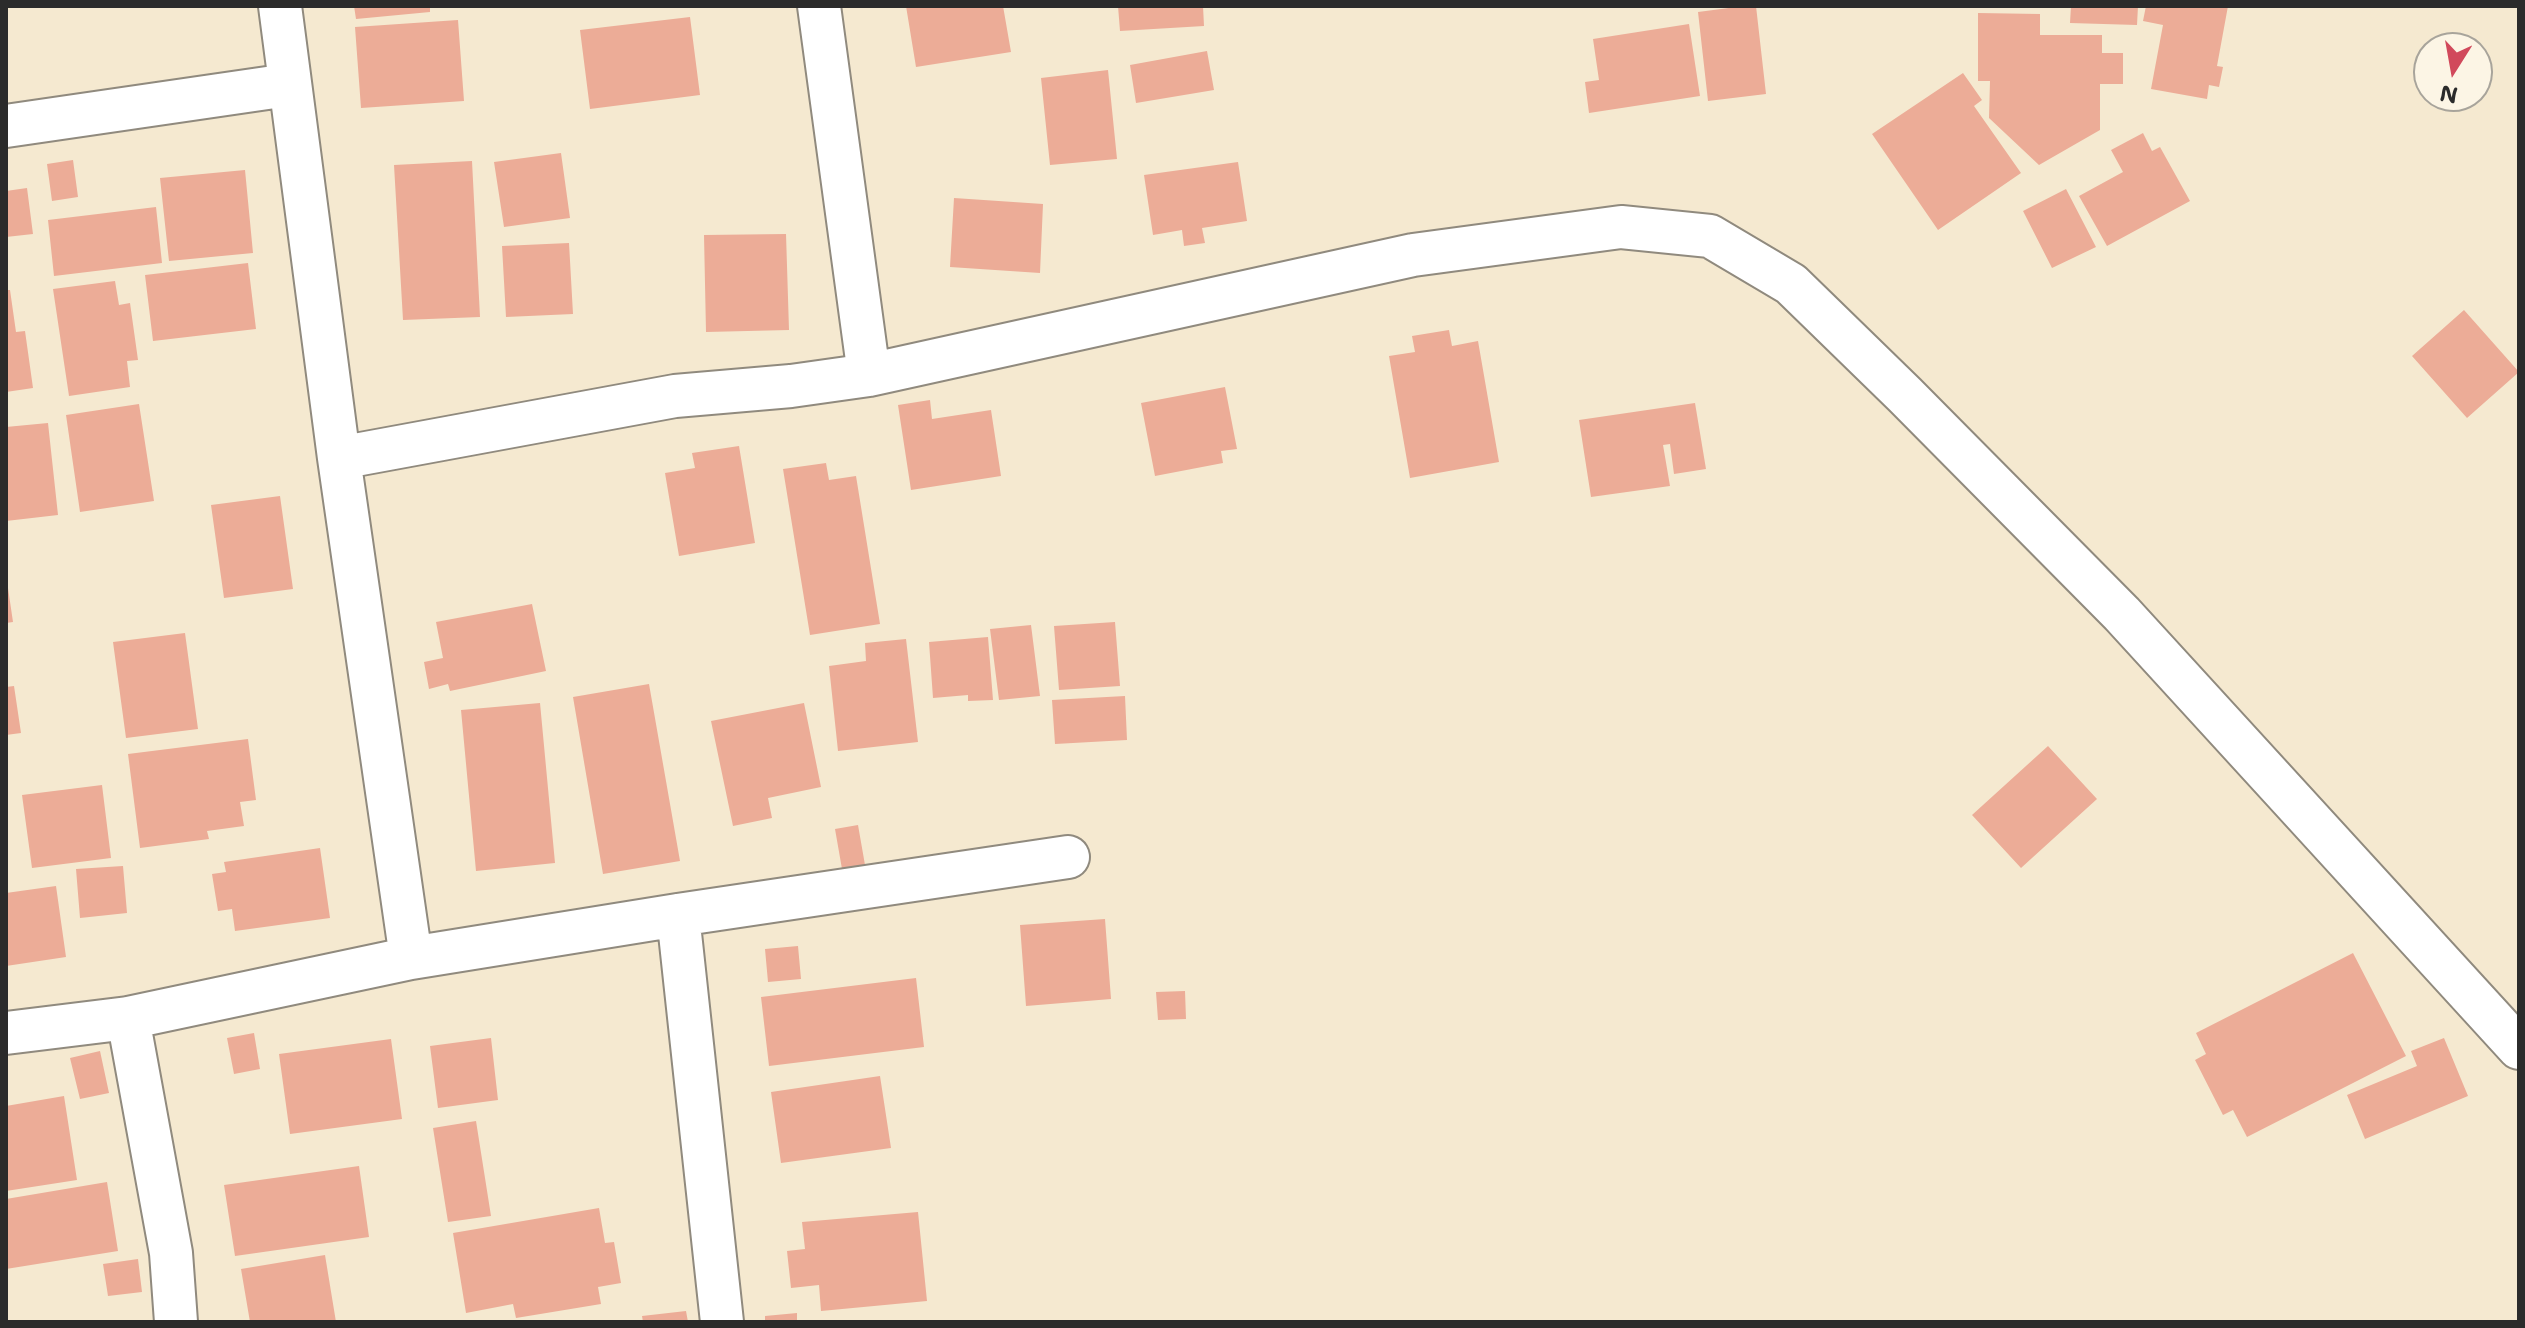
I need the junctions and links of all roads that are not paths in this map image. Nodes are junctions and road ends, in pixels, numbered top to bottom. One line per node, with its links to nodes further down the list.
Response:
1 (280, 6): 3 (street)
2 (819, 6): 5 (street)
3 (288, 85): 4 (street); 6 (street)
4 (6, 126)
5 (869, 375): 6 (street); 12 (street)
6 (339, 458): 9 (street)
7 (1068, 857): 8 (street)
8 (678, 915): 9 (street); 14 (street)
9 (411, 958): 10 (street)
10 (128, 1018): 11 (street); 13 (street)
11 (6, 1033)
12 (2519, 1048)
13 (176, 1322)
14 (722, 1322)

